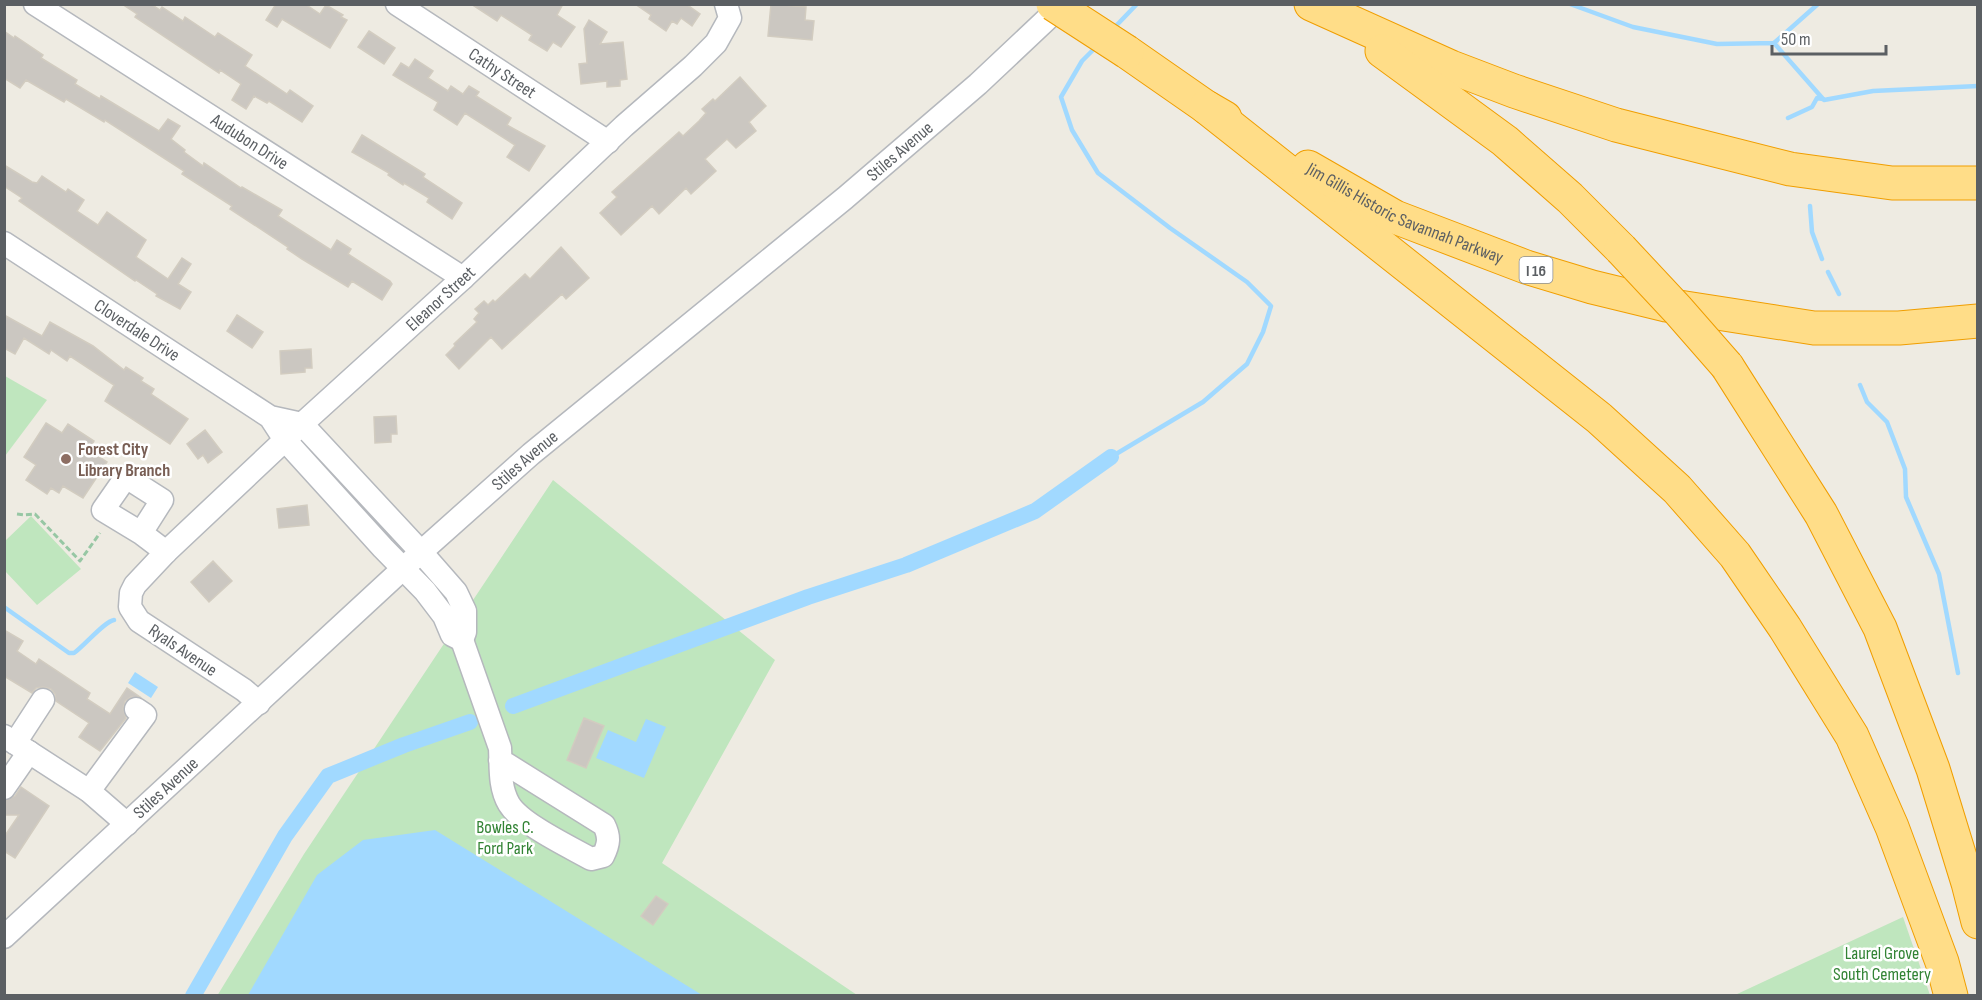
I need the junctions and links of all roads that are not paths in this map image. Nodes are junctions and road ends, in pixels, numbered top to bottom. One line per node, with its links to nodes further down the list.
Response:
1 (35, 4): 11 (street, Audubon Drive)
2 (397, 4): 8 (street, Cathy Street)
3 (726, 4): 8 (street, Eleanor Street)
4 (1053, 4): 7 (highway, Jim Gillis Historic Savannah Parkway / I 16, bridge)
5 (1063, 4): 18 (street, Stiles Avenue)
6 (1322, 9): 9 (highway); 30 (highway, bridge)
7 (1206, 107): 12 (highway, Jim Gillis Historic Savannah Parkway / I 16); 32 (highway)
8 (608, 142): 11 (street, Eleanor Street)
9 (1977, 183)
10 (4, 243): 13 (street, Cloverdale Drive)
11 (463, 278): 14 (street, Eleanor Street)
12 (1977, 321)
13 (270, 417): 14 (street, Cloverdale Drive); 15 (street, Cloverdale Drive)
14 (302, 424): 15 (street, Eleanor Street); 18 (street)
15 (285, 441): 17 (street, Eleanor Street); 19 (street, Cloverdale Drive)
16 (141, 533): 17 (street)
17 (166, 552): 20 (street, Eleanor Street)
18 (421, 552): 19 (street, Stiles Avenue); 21 (street)
19 (404, 569): 21 (street, Cloverdale Drive); 23 (street, Stiles Avenue)
20 (135, 585): 23 (street, Ryals Avenue)
21 (462, 640): 26 (street)
22 (43, 700): 25 (street)
23 (259, 703): 29 (street, Stiles Avenue)
24 (136, 709): 28 (street)
25 (16, 744): 27 (street); 28 (street)
26 (500, 760): 26 (street)
27 (4, 788)
28 (88, 791): 29 (street)
29 (127, 824): 31 (street, Stiles Avenue)
30 (1977, 922)
31 (4, 936)
32 (1951, 996)

